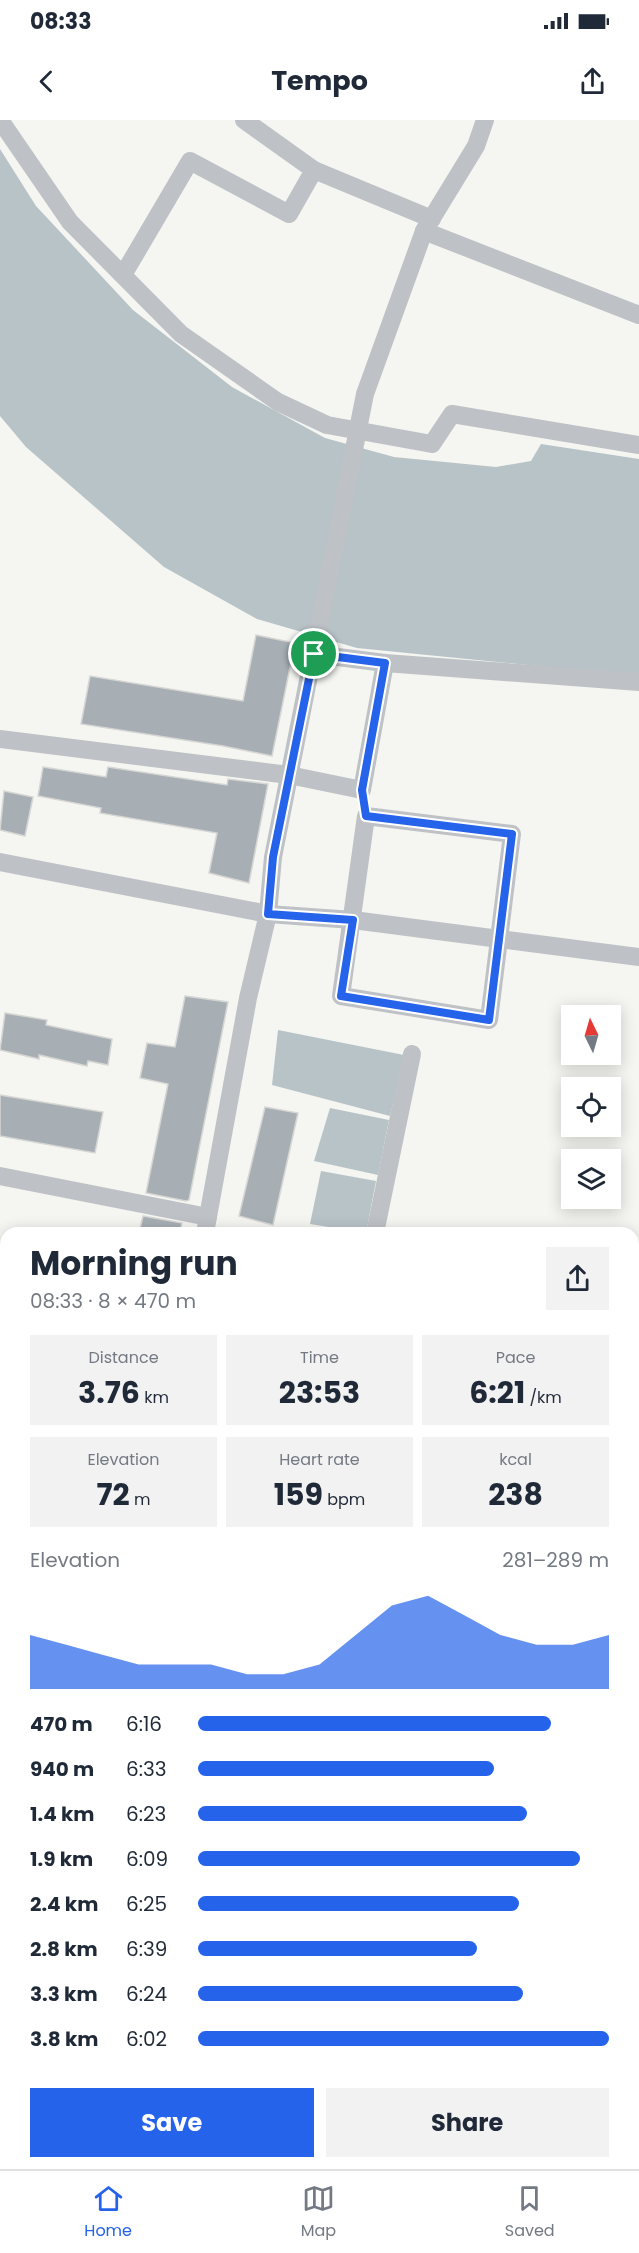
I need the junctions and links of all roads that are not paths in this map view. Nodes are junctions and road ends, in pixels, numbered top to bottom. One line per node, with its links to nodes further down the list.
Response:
1 (0, 120): 6 (street)
2 (244, 120): 4 (street)
3 (485, 120): 5 (street)
4 (314, 170): 5 (street); 6 (street)
5 (428, 225): 7 (street); 8 (street)
6 (123, 275): 8 (street)
7 (639, 315)
8 (358, 430): 9 (street); 10 (street)
9 (639, 445)
10 (315, 649): 11 (street); 14 (street)
11 (385, 663): 12 (street); 15 (street)
12 (639, 682)
13 (0, 739): 14 (street)
14 (289, 775): 15 (street); 18 (street)
15 (362, 790): 16 (street)
16 (366, 816): 19 (street); 20 (street)
17 (0, 862): 18 (street)
18 (268, 914): 19 (street); 24 (street)
19 (353, 920): 20 (street); 20 (street)
20 (500, 938): 21 (street)
21 (639, 957)
22 (412, 1054): 25 (street)
23 (0, 1176): 24 (street)
24 (206, 1225)
25 (376, 1227)

